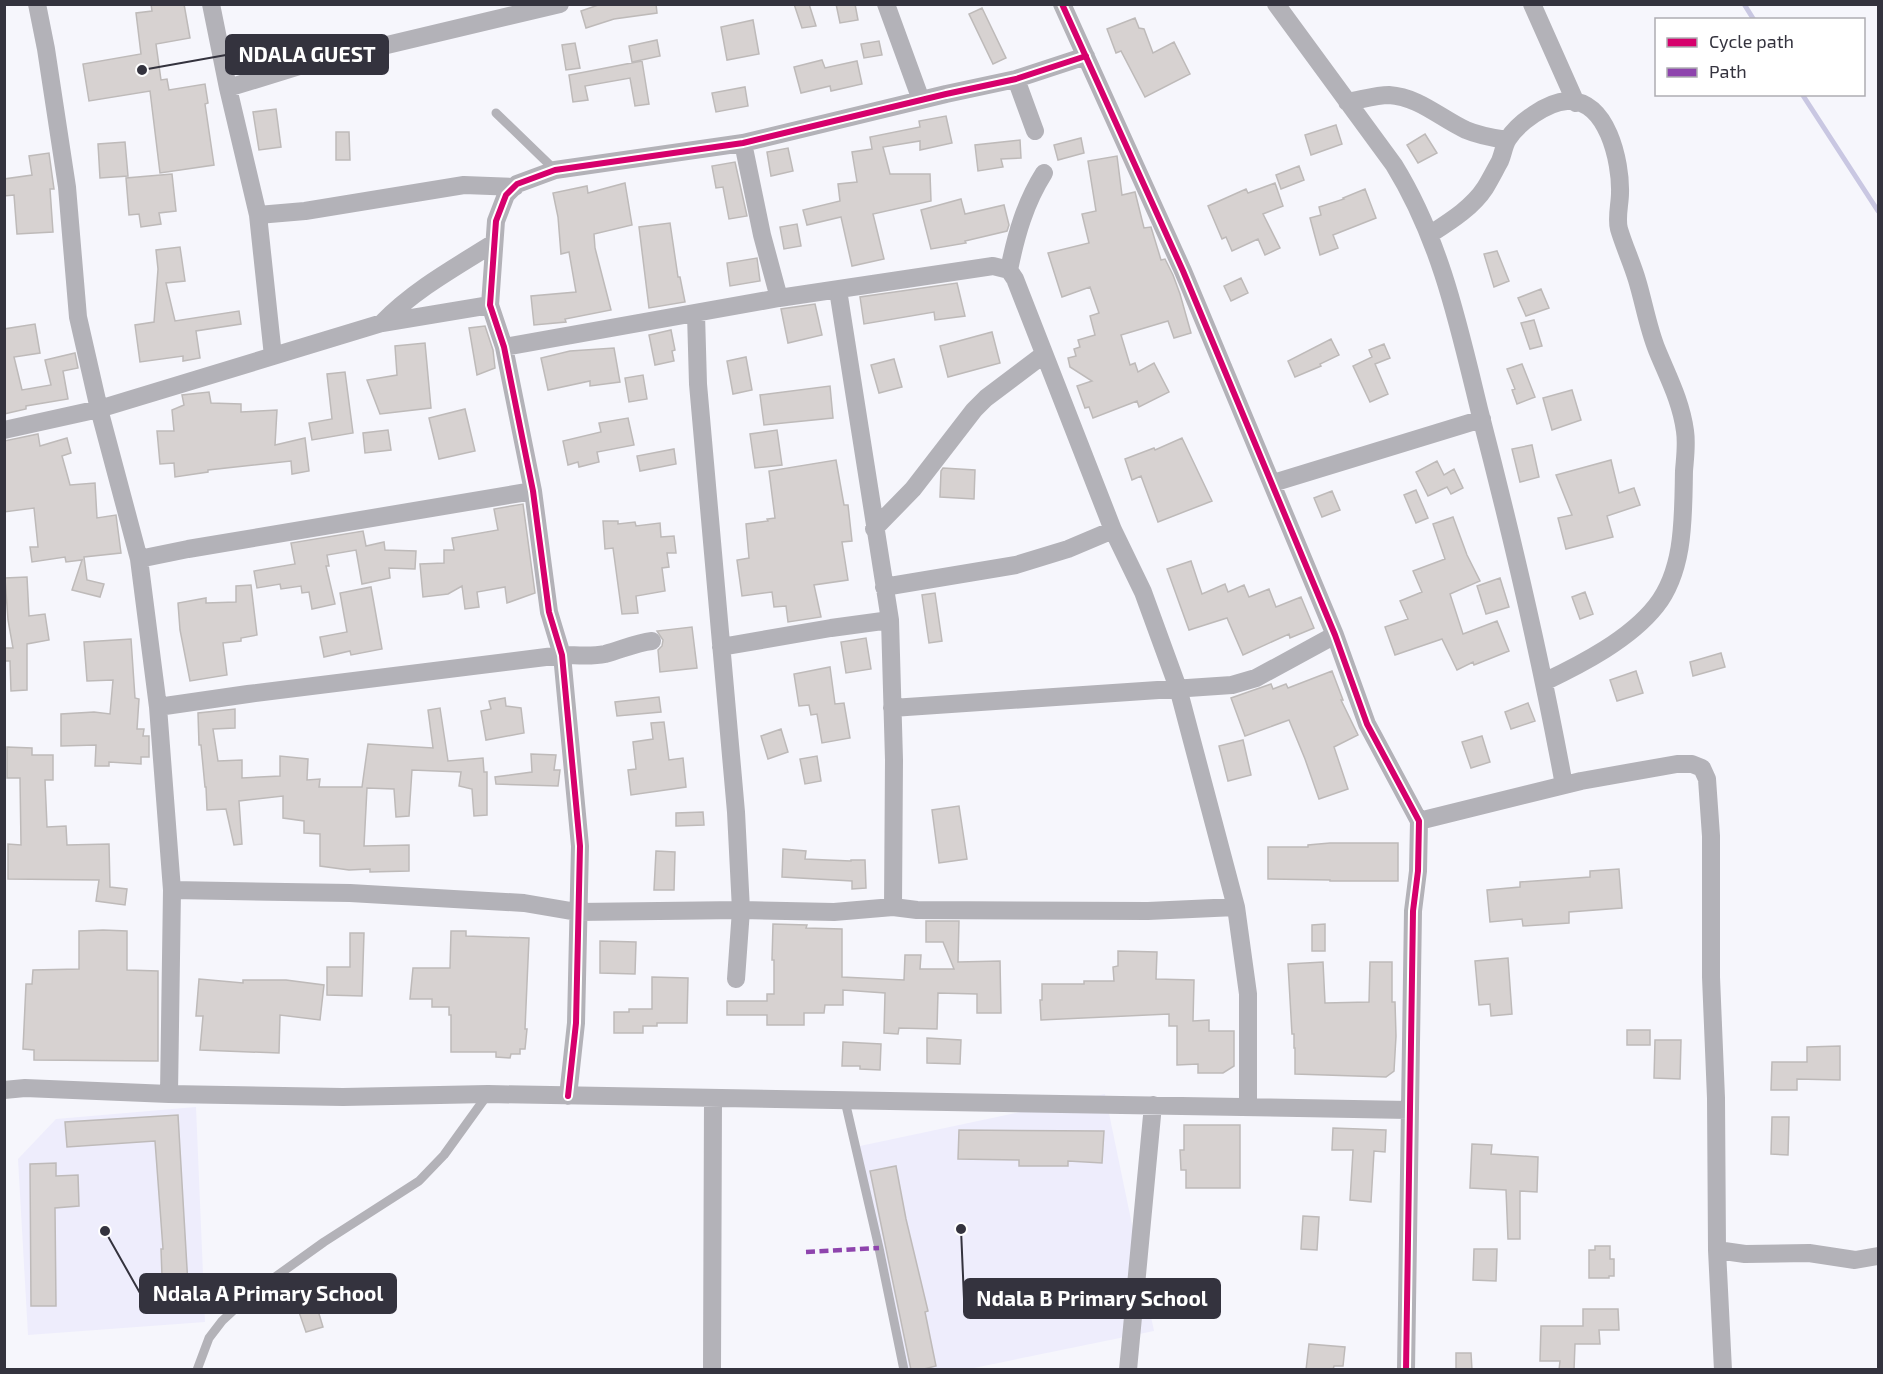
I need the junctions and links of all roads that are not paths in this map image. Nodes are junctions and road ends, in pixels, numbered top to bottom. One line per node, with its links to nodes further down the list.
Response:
1 (37, 4): 33 (street)
2 (211, 4): 10 (street)
3 (560, 4): 10 (street)
4 (886, 4): 11 (street)
5 (1062, 4): 8 (street)
6 (1276, 4): 12 (street)
7 (1532, 4): 13 (street)
8 (1086, 56): 9 (street); 36 (street)
9 (1016, 79): 11 (street); 15 (street)
10 (228, 88): 21 (street)
11 (921, 100): 17 (street)
12 (1347, 102): 16 (street); 22 (street)
13 (1576, 103): 16 (street); 47 (street)
14 (496, 112): 18 (lane)
15 (1035, 131)
16 (1507, 140): 22 (street)
17 (743, 143): 18 (street); 26 (street)
18 (555, 170): 20 (street)
19 (1044, 173): 24 (street)
20 (515, 187): 21 (street); 23 (street)
21 (258, 215): 32 (street)
22 (1429, 235): 34 (street)
23 (494, 243): 27 (street); 29 (street)
24 (1009, 270): 25 (street); 31 (street)
25 (838, 290): 26 (street); 38 (street)
26 (779, 298): 28 (street)
27 (490, 305): 29 (street); 30 (street)
28 (696, 314): 30 (street); 45 (street)
29 (382, 323): 32 (street)
30 (504, 347): 37 (street)
31 (1043, 355): 38 (street); 39 (street)
32 (273, 356): 33 (street)
33 (99, 409): 35 (street); 40 (street)
34 (1482, 419): 36 (street); 47 (street)
35 (4, 430)
36 (1273, 483): 43 (street)
37 (533, 491): 40 (street); 46 (street)
38 (874, 529): 41 (street)
39 (1113, 530): 41 (street); 48 (street)
40 (139, 560): 49 (street)
41 (885, 587): 42 (street)
42 (890, 620): 45 (street); 50 (street)
43 (1335, 635): 48 (street); 52 (street)
44 (652, 641): 46 (street)
45 (721, 647): 56 (street)
46 (562, 655): 49 (street); 57 (street)
47 (1544, 682): 51 (street)
48 (1178, 688): 50 (street); 55 (street)
49 (158, 707): 53 (street)
50 (892, 708): 54 (street)
51 (1564, 785): 52 (street); 68 (street)
52 (1419, 821): 67 (street)
53 (172, 890): 57 (street); 60 (street)
54 (893, 907): 55 (street); 56 (street)
55 (1236, 907): 66 (street)
56 (741, 910): 57 (street); 58 (street)
57 (577, 912): 62 (street)
58 (736, 979)
59 (4, 1090): 60 (street)
60 (169, 1094): 61 (street)
61 (488, 1094): 62 (street); 70 (lane)
62 (568, 1096): 63 (street)
63 (713, 1099): 64 (street); 71 (street)
64 (845, 1101): 65 (street); 72 (lane)
65 (1153, 1105): 66 (street); 73 (street)
66 (1248, 1107): 67 (street)
67 (1408, 1110): 74 (street)
68 (1717, 1250): 69 (street); 75 (street)
69 (1878, 1256)
70 (197, 1370)
71 (712, 1370)
72 (904, 1370)
73 (1128, 1370)
74 (1406, 1370)
75 (1723, 1370)

